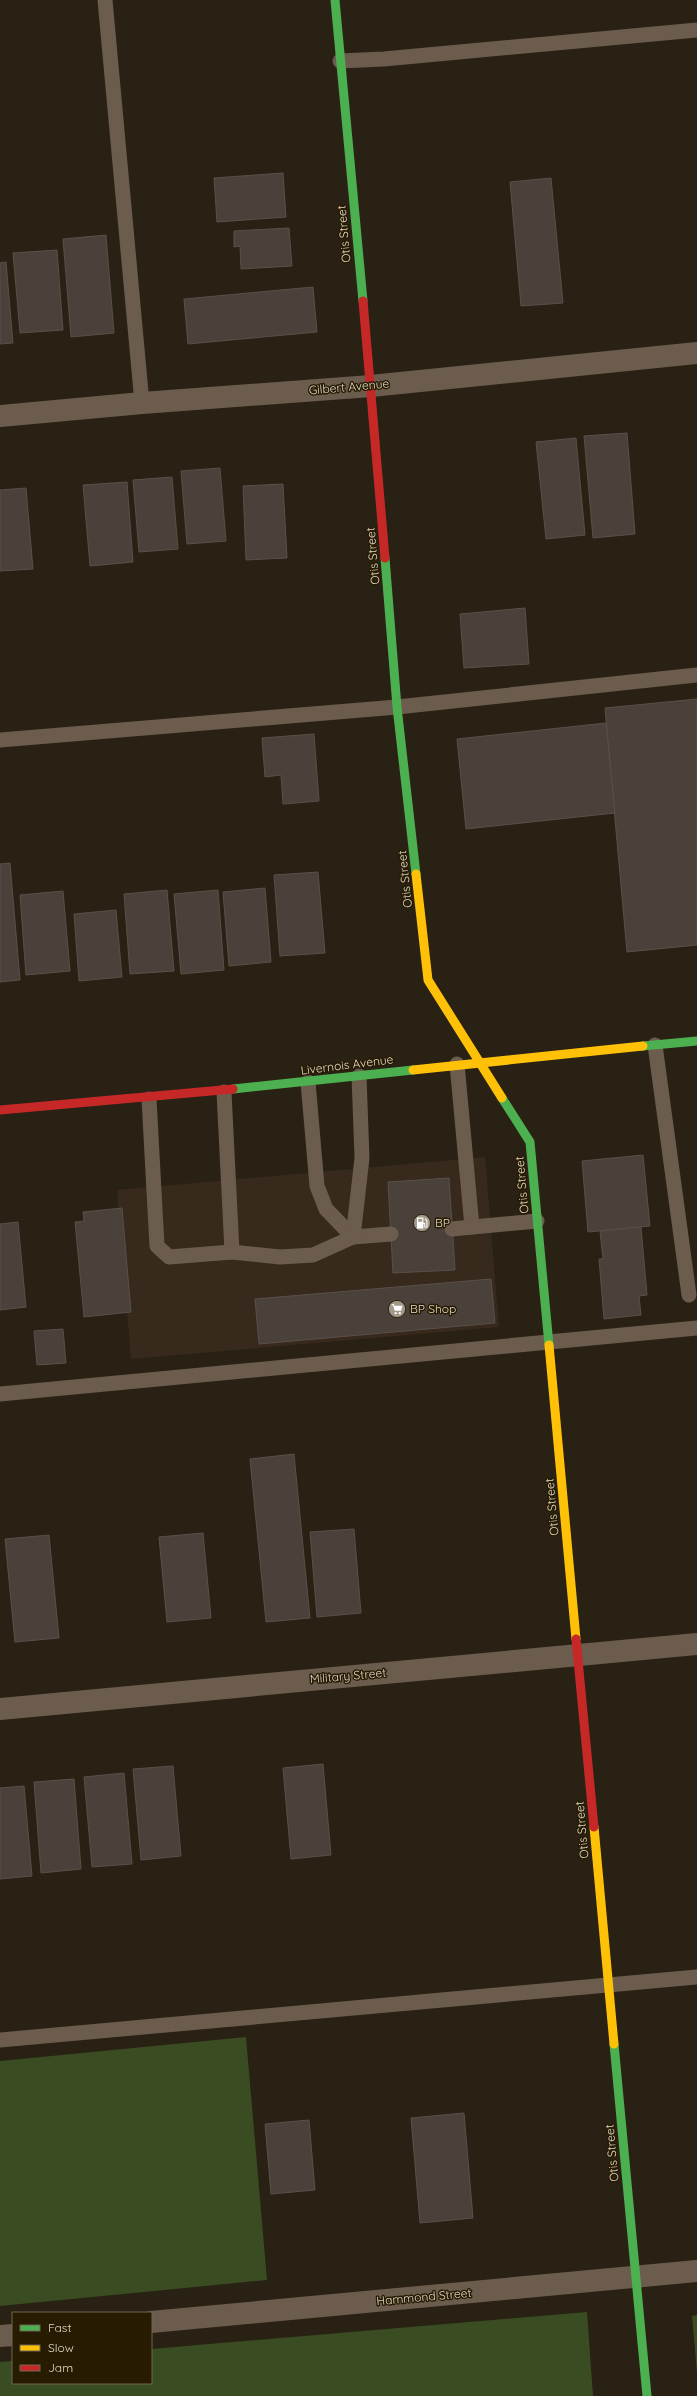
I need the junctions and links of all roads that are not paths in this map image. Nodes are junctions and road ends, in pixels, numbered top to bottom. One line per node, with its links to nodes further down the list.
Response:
1 (105, 0): 7 (lane)
2 (335, 0): 4 (street, Otis Street)
3 (697, 30): 4 (lane)
4 (340, 61): 6 (street, Otis Street)
5 (697, 353): 6 (street, Gilbert Avenue)
6 (371, 386): 7 (street, Gilbert Avenue); 10 (street, Otis Street)
7 (142, 403): 8 (street, Gilbert Avenue)
8 (0, 416)
9 (697, 675): 10 (lane)
10 (397, 707): 11 (lane); 14 (street, Otis Street)
11 (0, 740)
12 (697, 1041): 13 (street, Livernois Avenue)
13 (655, 1045): 14 (street, Livernois Avenue); 27 (lane)
14 (479, 1061): 15 (street, Livernois Avenue); 21 (street, Otis Street)
15 (457, 1064): 16 (street, Livernois Avenue); 22 (lane)
16 (359, 1076): 17 (street, Livernois Avenue); 25 (lane)
17 (308, 1082): 18 (street, Livernois Avenue); 25 (lane)
18 (224, 1092): 19 (street, Livernois Avenue); 26 (lane)
19 (149, 1099): 20 (street, Livernois Avenue); 26 (lane)
20 (0, 1110)
21 (537, 1221): 22 (lane); 29 (street, Otis Street)
22 (472, 1227): 23 (lane)
23 (452, 1229)
24 (390, 1234): 25 (lane)
25 (353, 1237): 26 (lane)
26 (232, 1252)
27 (688, 1296)
28 (697, 1328): 29 (lane)
29 (549, 1342): 30 (lane); 32 (street, Otis Street)
30 (0, 1394)
31 (697, 1644): 32 (street, Military Street)
32 (578, 1655): 33 (street, Military Street); 35 (street, Otis Street)
33 (0, 1709)
34 (697, 1977): 35 (lane)
35 (609, 1985): 36 (lane); 38 (street, Otis Street)
36 (0, 2040)
37 (697, 2271): 38 (street, Hammond Street)
38 (636, 2277): 39 (street, Hammond Street); 42 (street, Otis Street)
39 (152, 2322)
40 (12, 2335): 41 (street)
41 (0, 2336)
42 (647, 2396)

